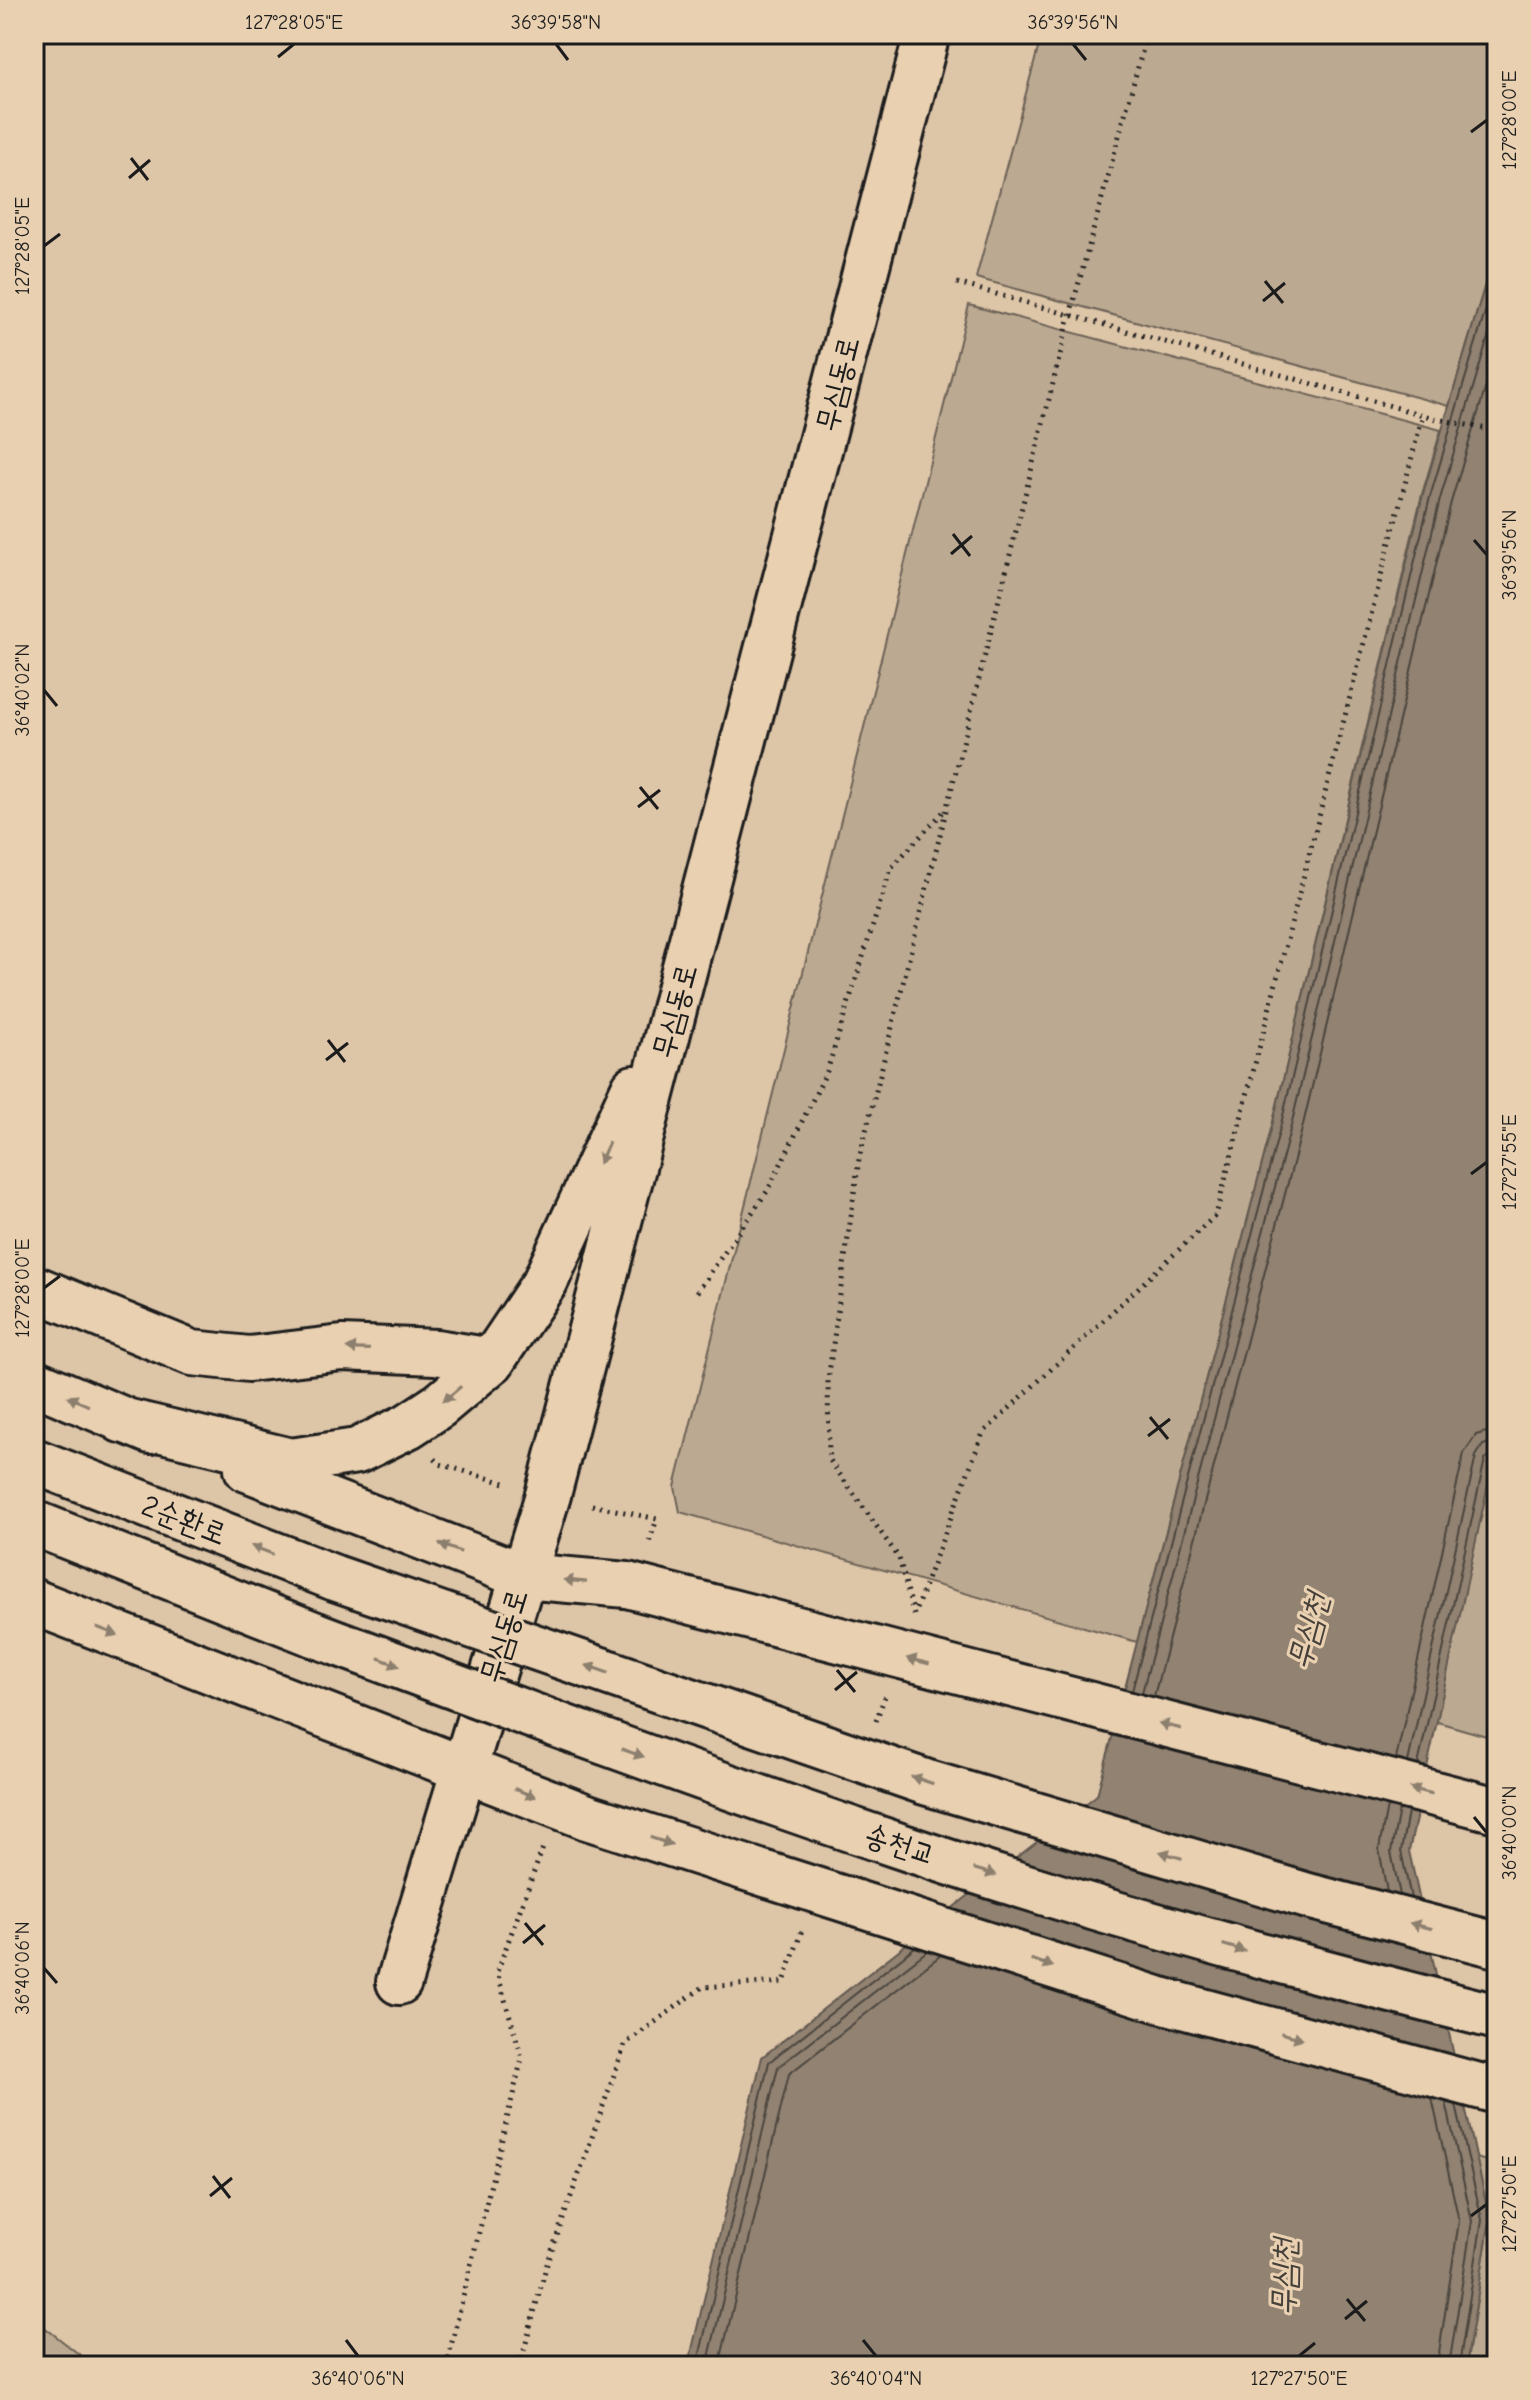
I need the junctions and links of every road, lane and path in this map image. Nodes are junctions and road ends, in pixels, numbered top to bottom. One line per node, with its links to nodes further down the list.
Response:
1 (927, 34): 8 (street, 무심동로)
2 (1147, 34): 4 (path)
3 (957, 283): 4 (path)
4 (1070, 315): 5 (path); 7 (path)
5 (1423, 414): 6 (path); 18 (path)
6 (1497, 431)
7 (946, 809): 10 (path); 18 (path)
8 (683, 981): 11 (street, one-way to 11); 16 (street, 무심동로)
9 (34, 1288): 11 (street, one-way to 9)
10 (697, 1292)
11 (492, 1361): 13 (street, one-way to 13)
12 (34, 1382): 13 (street, one-way to 12)
13 (121, 1420): 16 (street, one-way to 13)
14 (34, 1461): 27 (street, 2순환로, one-way to 14, bridge)
15 (34, 1523): 20 (street, 2순환로)
16 (523, 1576): 23 (street, 무심동로); 24 (street, one-way to 16, bridge)
17 (34, 1602): 23 (street, one-way to 23)
18 (915, 1611): 19 (path)
19 (910, 1626)
20 (316, 1635): 29 (street, 송천교, one-way to 29, bridge)
21 (889, 1685): 22 (path)
22 (873, 1730)
23 (464, 1768): 25 (street, one-way to 25); 28 (street, 무심동로)
24 (1497, 1810)
25 (573, 1812): 30 (street, one-way to 30, bridge); 31 (path)
26 (805, 1922): 32 (path)
27 (1497, 1945)
28 (399, 1982)
29 (1497, 2017)
30 (1497, 2091)
31 (446, 2366)
32 (520, 2366)

